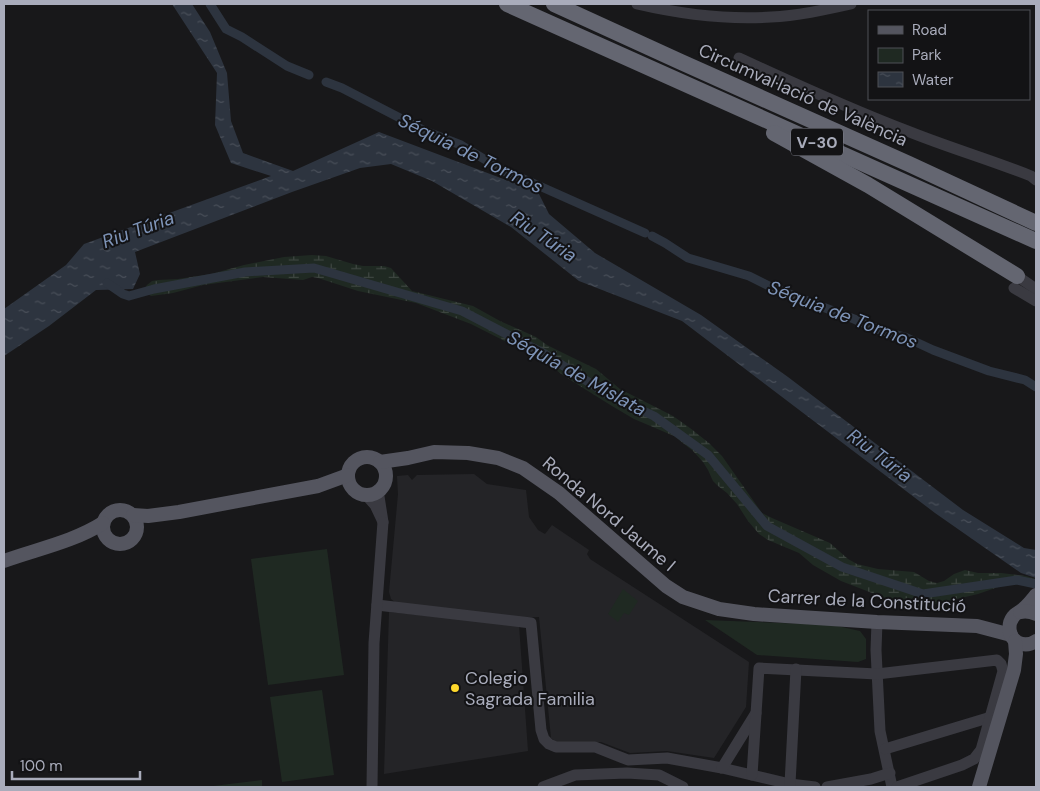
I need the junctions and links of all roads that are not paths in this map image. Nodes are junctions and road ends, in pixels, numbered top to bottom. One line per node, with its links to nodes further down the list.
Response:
1 (507, 4): 5 (highway, V-30)
2 (554, 4): 8 (highway, Circumval·lació de València / V-30)
3 (636, 4): 4 (street)
4 (850, 4)
5 (598, 44): 9 (highway, V-30); 10 (highway)
6 (738, 58): 7 (street)
7 (1036, 180)
8 (1036, 223)
9 (1036, 242)
10 (1016, 282): 11 (street); 12 (street)
11 (1036, 289)
12 (1036, 300)
13 (383, 467): 14 (main road); 16 (main road); 26 (main road, Ronda Nord Jaume I)
14 (348, 474): 15 (main road); 16 (main road)
15 (318, 486): 16 (main road); 17 (main road)
16 (367, 492): 25 (street)
17 (179, 512): 18 (main road); 20 (main road)
18 (134, 515): 19 (main road); 20 (main road)
19 (103, 523): 21 (main road); 22 (main road)
20 (136, 533): 21 (main road)
21 (110, 541): 22 (main road)
22 (58, 544): 23 (main road)
23 (4, 561)
24 (1036, 595): 28 (main road)
25 (377, 605): 39 (street); 46 (street)
26 (754, 614): 29 (main road, Carrer de la Constitució)
27 (1036, 614): 28 (main road, Carrer de la Constitució)
28 (1016, 616): 30 (main road, Carrer de la Constitució); 31 (main road)
29 (878, 622): 30 (main road, Carrer de la Constitució); 35 (street)
30 (977, 626): 31 (main road, Carrer de la Constitució)
31 (1013, 638): 32 (main road, Carrer de la Constitució); 34 (main road)
32 (1034, 643): 34 (main road)
33 (796, 670): 35 (street); 37 (street); 45 (street)
34 (1014, 670): 54 (main road)
35 (877, 674): 36 (street); 38 (street)
36 (991, 717): 38 (street); 53 (street)
37 (749, 733): 40 (street); 44 (street)
38 (885, 749): 42 (street)
39 (628, 760): 40 (street); 41 (street)
40 (722, 768): 44 (street)
41 (627, 773): 43 (street); 49 (street)
42 (890, 773): 51 (street); 52 (street)
43 (575, 775): 47 (street); 48 (street)
44 (752, 775): 45 (street)
45 (790, 784): 50 (street)
46 (372, 787)
47 (543, 787)
48 (574, 787)
49 (683, 787)
50 (815, 787)
51 (827, 787)
52 (892, 787)
53 (897, 787)
54 (979, 787)

